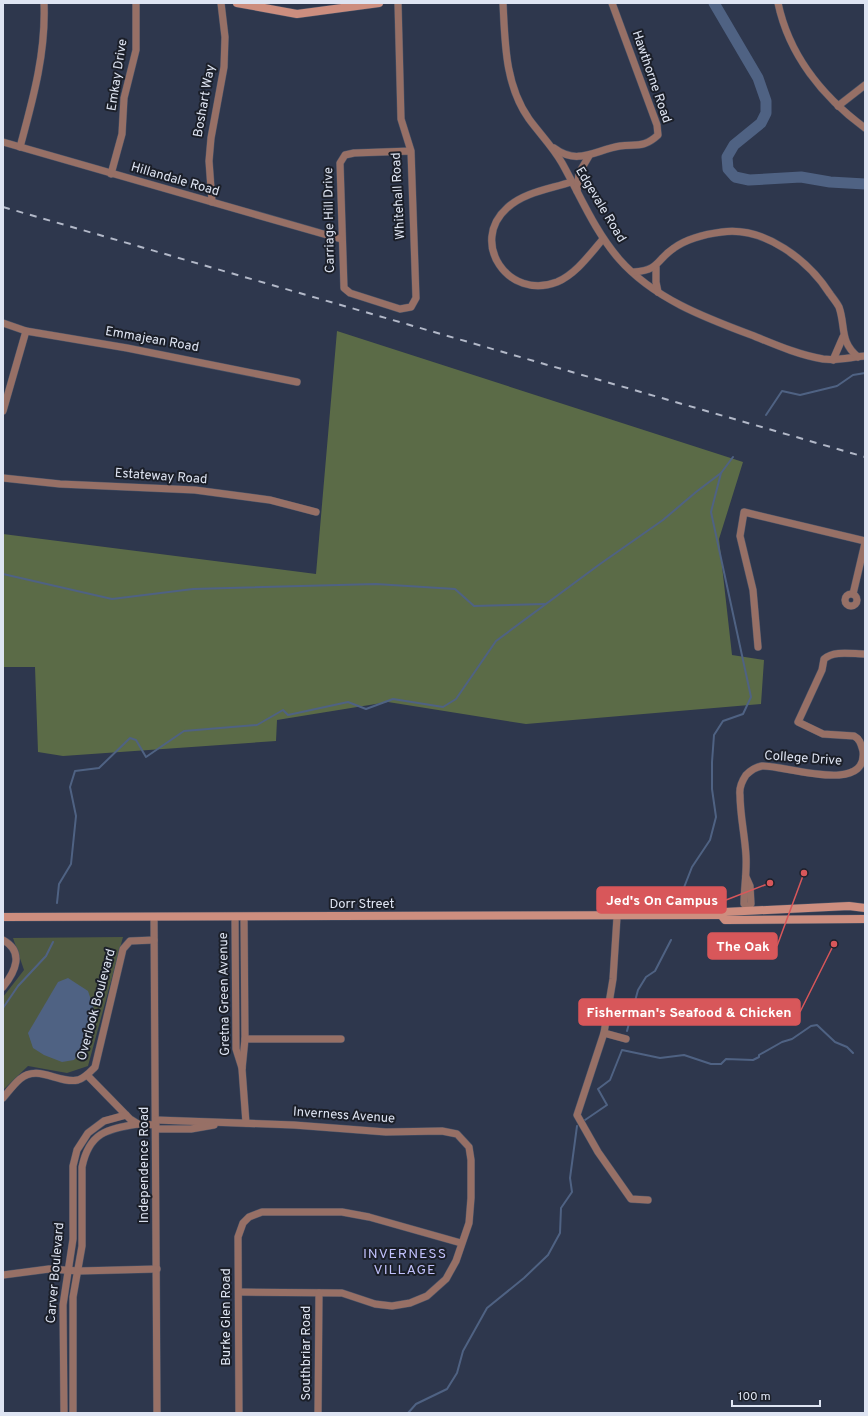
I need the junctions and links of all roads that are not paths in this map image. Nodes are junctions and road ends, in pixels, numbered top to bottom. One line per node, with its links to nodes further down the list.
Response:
1 (44, 3): 15 (street)
2 (136, 3): 18 (street, Emkay Drive)
3 (221, 3): 21 (street, Boshart Way)
4 (238, 3): 5 (main road)
5 (379, 3)
6 (398, 3): 16 (street, Whitehall Road)
7 (503, 3): 14 (street, Edgevale Road)
8 (612, 3): 17 (street, Hawthorne Road)
9 (778, 3): 11 (street)
10 (865, 84): 11 (street)
11 (838, 106): 12 (street)
12 (865, 128)
13 (3, 142): 15 (street, Hillandale Road)
14 (552, 146): 17 (street, Hawthorne Road); 19 (street, Edgevale Road)
15 (20, 147): 18 (street, Hillandale Road)
16 (411, 151): 22 (street, Carriage Hill Drive); 27 (street, Whitehall Road)
17 (589, 156): 20 (street)
18 (111, 174): 21 (street, Hillandale Road)
19 (571, 182): 20 (street, Edgevale Road); 23 (street)
20 (578, 196): 23 (street, Edgevale Road)
21 (212, 202): 22 (street, Hillandale Road)
22 (341, 239): 27 (street, Carriage Hill Drive)
23 (603, 239): 25 (street, Edgevale Road)
24 (656, 267): 25 (street); 26 (street); 30 (street)
25 (634, 272): 26 (street, Edgevale Road)
26 (658, 292): 32 (street, Edgevale Road)
27 (380, 302)
28 (3, 323): 29 (street, Emmajean Road)
29 (26, 331): 33 (street, Emmajean Road); 34 (street)
30 (843, 337): 31 (street); 32 (street)
31 (861, 356): 32 (street, Edgevale Road)
32 (833, 360)
33 (297, 382)
34 (3, 412)
35 (3, 478): 36 (street, Estateway Road)
36 (316, 512)
37 (865, 542): 38 (street); 39 (street)
38 (853, 594)
39 (758, 647)
40 (865, 654): 42 (street, College Drive)
41 (865, 908): 42 (main road, Dorr Street)
42 (748, 909): 43 (main road, Dorr Street)
43 (721, 915): 47 (main road, Dorr Street); 48 (main road, Dorr Street)
44 (3, 917): 45 (main road, Dorr Street)
45 (154, 917): 46 (main road, Dorr Street); 50 (street, Independence Road)
46 (240, 917): 47 (main road, Dorr Street); 52 (street, Gretna Green Avenue); 54 (street, Gretna Green Avenue)
47 (617, 917): 53 (street)
48 (865, 918)
49 (3, 940): 51 (street)
50 (154, 940): 59 (street, Overlook Boulevard); 64 (street, Independence Road)
51 (3, 987)
52 (236, 1033): 54 (street); 57 (street, Gretna Green Avenue)
53 (604, 1033): 56 (street); 65 (street)
54 (244, 1039): 55 (street); 57 (street); 58 (street, Gretna Green Avenue)
55 (341, 1039)
56 (626, 1039)
57 (236, 1046): 58 (street, Gretna Green Avenue)
58 (242, 1069): 62 (street, Gretna Green Avenue)
59 (86, 1075): 60 (street, Overlook Boulevard); 61 (street)
60 (3, 1098)
61 (126, 1115): 63 (street); 68 (street, Carver Boulevard)
62 (246, 1123): 64 (street, Inverness Avenue); 66 (street, Inverness Avenue)
63 (138, 1124): 64 (street, Inverness Avenue); 69 (street, Carver Boulevard)
64 (156, 1125): 67 (street, Independence Road)
65 (648, 1200)
66 (461, 1243): 71 (street, Burke Glen Road); 72 (street)
67 (157, 1269): 69 (street); 75 (street, Independence Road)
68 (68, 1270): 69 (street); 70 (street); 73 (street, Carver Boulevard)
69 (79, 1270): 74 (street, Carver Boulevard)
70 (3, 1276)
71 (239, 1292): 72 (street); 76 (street, Burke Glen Road)
72 (319, 1293): 77 (street, Southbriar Road)
73 (64, 1413)
74 (73, 1413)
75 (158, 1413)
76 (239, 1413)
77 (318, 1413)

